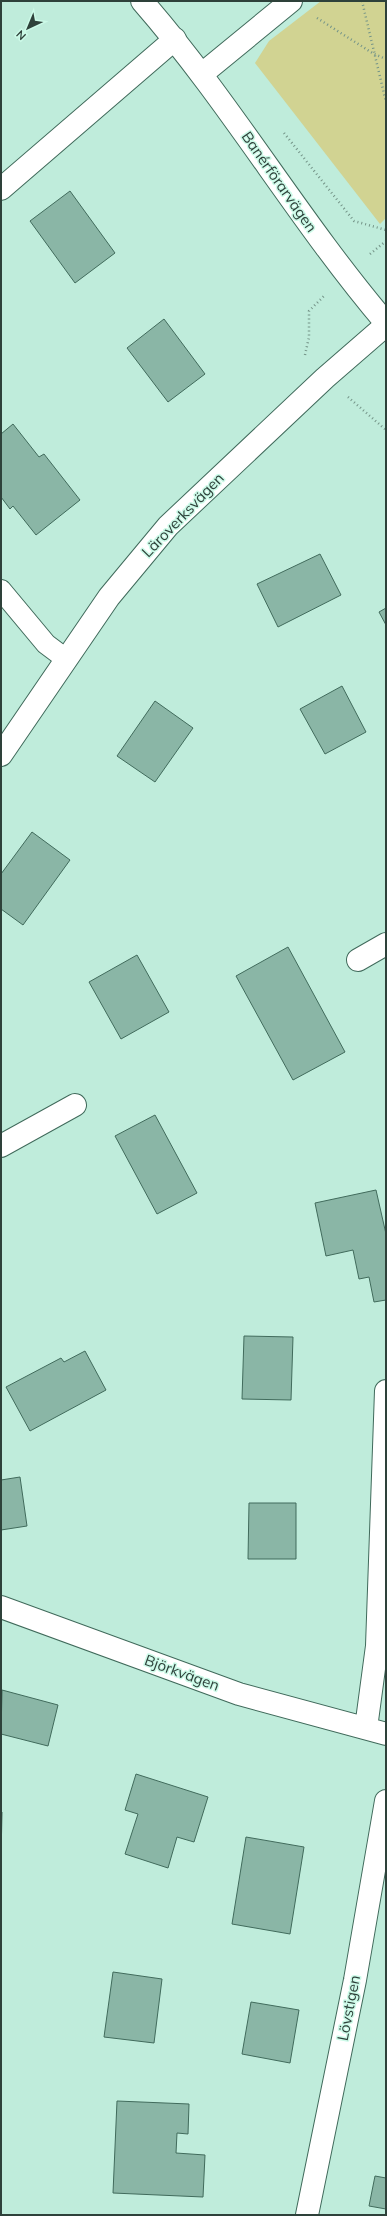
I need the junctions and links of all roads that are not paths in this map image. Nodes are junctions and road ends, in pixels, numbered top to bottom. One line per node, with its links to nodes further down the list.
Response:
1 (142, 1): 3 (street, Banérförarvägen)
2 (291, 1): 4 (street)
3 (175, 39): 4 (street, Banérförarvägen); 5 (street)
4 (202, 74): 6 (street, Banérförarvägen)
5 (1, 189)
6 (386, 324): 8 (street, Läroverksvägen)
7 (1, 590): 8 (lane)
8 (66, 659): 9 (street, Läroverksvägen)
9 (1, 755)
10 (386, 944): 11 (street)
11 (358, 960)
12 (76, 1105): 13 (street)
13 (1, 1146)
14 (386, 1391): 16 (street, Björkvägen)
15 (1, 1607): 16 (street, Björkvägen)
16 (376, 1731)
17 (386, 1801): 18 (street, Lövstigen)
18 (307, 2215)

